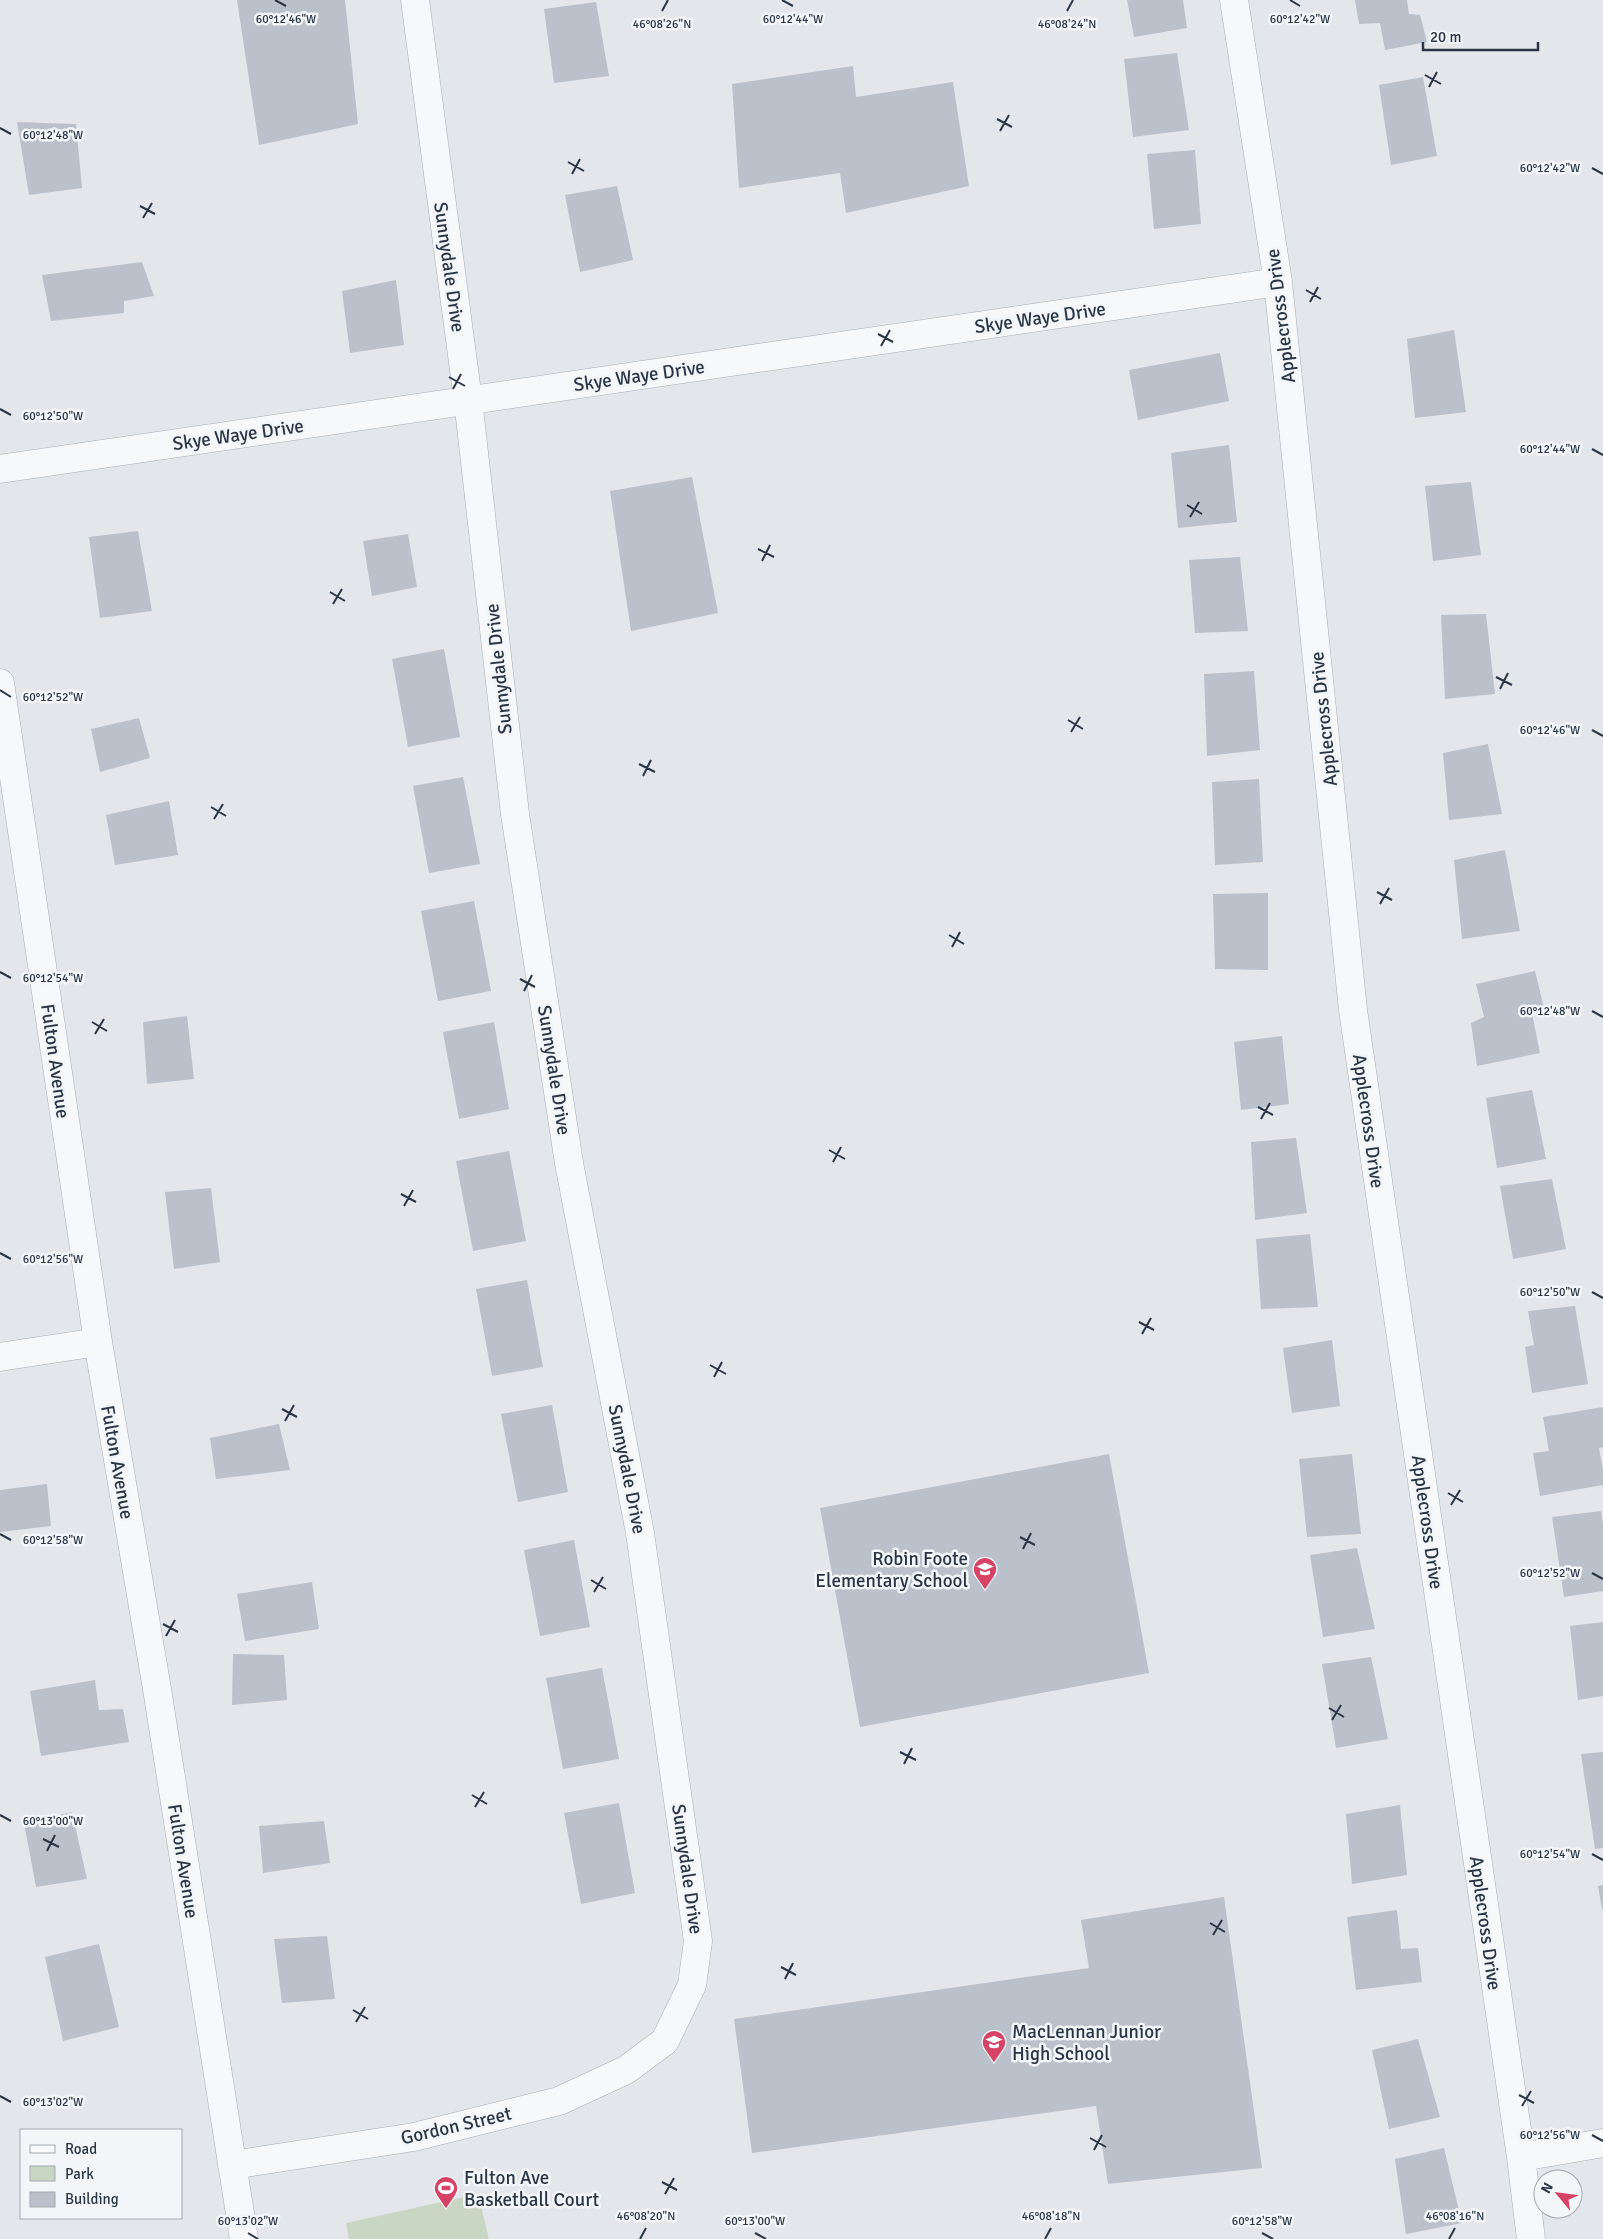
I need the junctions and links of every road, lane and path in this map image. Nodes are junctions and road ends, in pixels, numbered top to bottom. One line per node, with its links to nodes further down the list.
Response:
1 (415, 0): 4 (street, Sunnydale Drive)
2 (1234, 0): 3 (street, Applecross Drive)
3 (1278, 282): 4 (street, Skye Waye Drive); 11 (street, Applecross Drive)
4 (468, 400): 5 (street, Skye Waye Drive); 9 (street, Sunnydale Drive)
5 (0, 469)
6 (0, 683): 7 (street, Fulton Avenue)
7 (98, 1342): 8 (street); 12 (street, Fulton Avenue)
8 (0, 1356)
9 (665, 2041): 12 (street, Gordon Street)
10 (1603, 2143): 11 (street)
11 (1521, 2158): 14 (street, Applecross Drive)
12 (232, 2165): 13 (street, Fulton Avenue)
13 (244, 2239)
14 (1531, 2239)

